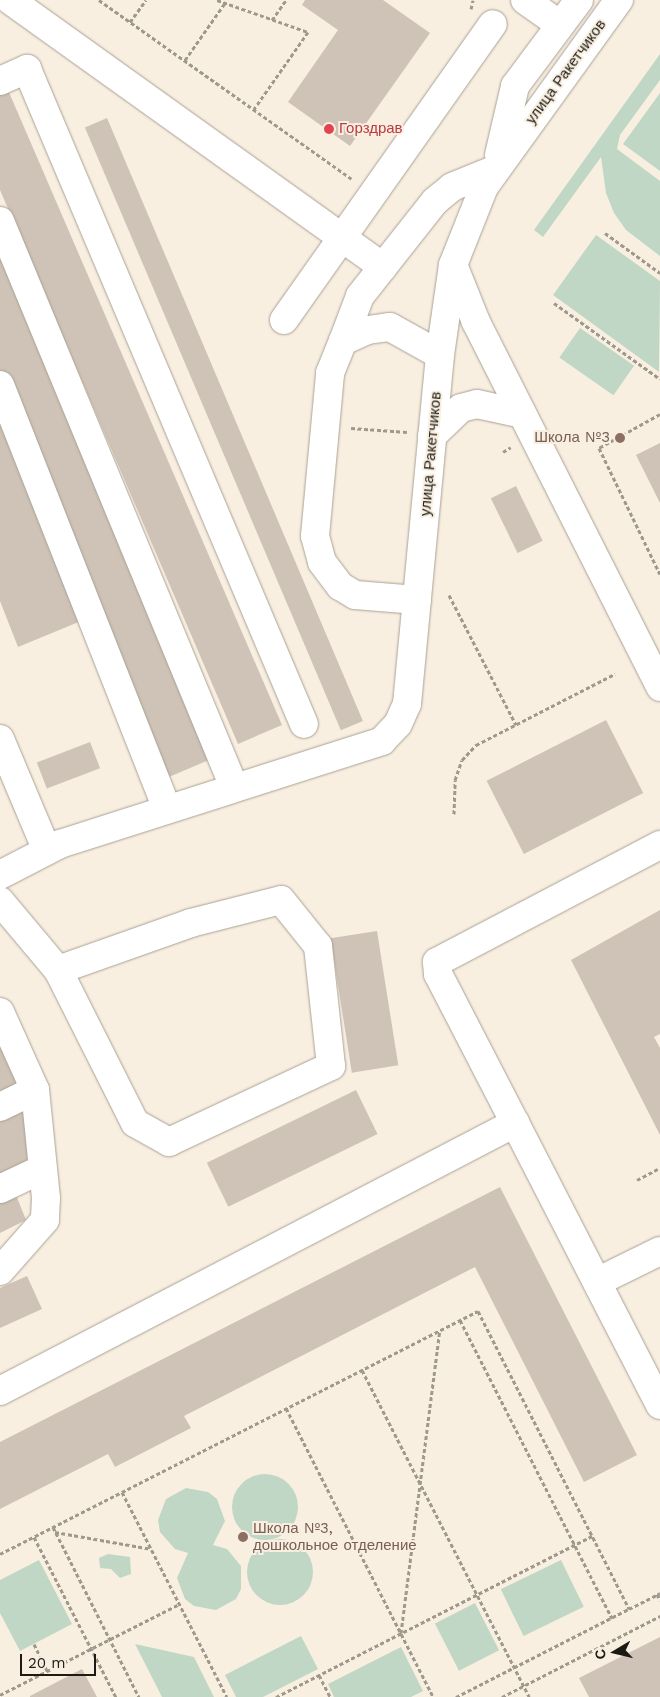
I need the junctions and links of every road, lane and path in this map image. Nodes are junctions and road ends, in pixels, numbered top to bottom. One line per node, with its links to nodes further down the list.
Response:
1 (10, 0): 21 (street)
2 (99, 0): 11 (path)
3 (146, 0): 11 (path)
4 (217, 0): 9 (path)
5 (286, 0): 10 (path)
6 (525, 0): 13 (street)
7 (579, 0): 13 (street, улица Ракетчиков)
8 (618, 0): 17 (street, улица Ракетчиков)
9 (225, 3): 10 (path); 14 (path)
10 (272, 20): 16 (path)
11 (130, 22): 14 (path)
12 (493, 24): 18 (street)
13 (560, 25): 17 (street, улица Ракетчиков)
14 (185, 60): 16 (path)
15 (0, 81): 40 (street)
16 (254, 109): 18 (path)
17 (496, 169): 22 (street, улица Ракетчиков); 23 (street)
18 (373, 194): 21 (street)
19 (0, 222): 43 (street)
20 (604, 233): 24 (path)
21 (342, 238): 23 (street); 26 (street)
22 (453, 265): 28 (street, улица Ракетчиков); 31 (street)
23 (383, 267): 27 (street)
24 (660, 273)
25 (554, 303): 29 (path)
26 (284, 320)
27 (343, 341): 28 (street); 37 (street)
28 (440, 355): 34 (street, улица Ракетчиков)
29 (660, 379)
30 (0, 385): 44 (street)
31 (522, 414): 34 (street); 39 (street)
32 (660, 414): 35 (path)
33 (344, 424): 34 (path)
34 (421, 439): 37 (street, улица Ракетчиков)
35 (660, 574)
36 (449, 594): 41 (path)
37 (417, 600): 43 (street, улица Ракетчиков)
38 (615, 674): 41 (path)
39 (660, 686)
40 (304, 724)
41 (516, 725): 45 (path)
42 (0, 739): 47 (street)
43 (234, 787): 44 (street)
44 (167, 809): 47 (street)
45 (454, 814)
46 (660, 844): 54 (street)
47 (47, 851): 48 (street)
48 (0, 875)
49 (0, 902): 50 (street)
50 (58, 970): 50 (street)
51 (2, 1021): 52 (street)
52 (34, 1090): 53 (street); 56 (street)
53 (0, 1107)
54 (515, 1123): 61 (street); 65 (street)
55 (660, 1168): 57 (path)
56 (42, 1169): 58 (street); 60 (street)
57 (637, 1180)
58 (0, 1190)
59 (660, 1251): 61 (street)
60 (0, 1271)
61 (597, 1282): 66 (street)
62 (460, 1320): 63 (path); 72 (path); 74 (path)
63 (440, 1330): 64 (path); 68 (path)
64 (362, 1370): 67 (path); 68 (path)
65 (0, 1391)
66 (660, 1405)
67 (286, 1408): 69 (path); 84 (path)
68 (420, 1483): 78 (path); 84 (path)
69 (122, 1492): 70 (path); 75 (path)
70 (52, 1527): 71 (path); 73 (path)
71 (54, 1532): 75 (path); 85 (path)
72 (592, 1536): 74 (path); 81 (path)
73 (34, 1537): 76 (path); 87 (path)
74 (575, 1545): 78 (path); 83 (path)
75 (152, 1550): 80 (path)
76 (0, 1554)
77 (659, 1594): 79 (path); 81 (path)
78 (477, 1595): 84 (path); 88 (path)
79 (660, 1600)
80 (179, 1604): 85 (path); 95 (path)
81 (629, 1609): 83 (path)
82 (660, 1616): 91 (path)
83 (612, 1618): 88 (path)
84 (401, 1634): 90 (path); 98 (path)
85 (109, 1639): 87 (path); 94 (path)
86 (34, 1644): 89 (path)
87 (91, 1648): 89 (path); 93 (path)
88 (514, 1667): 91 (path); 99 (path)
89 (48, 1671): 92 (path)
90 (319, 1675): 96 (path); 97 (path)
91 (523, 1686): 100 (path); 101 (path)
92 (0, 1695)
93 (116, 1697)
94 (138, 1697)
95 (227, 1697)
96 (276, 1697)
97 (330, 1697)
98 (433, 1697)
99 (456, 1697)
100 (502, 1697)
101 (528, 1697)

